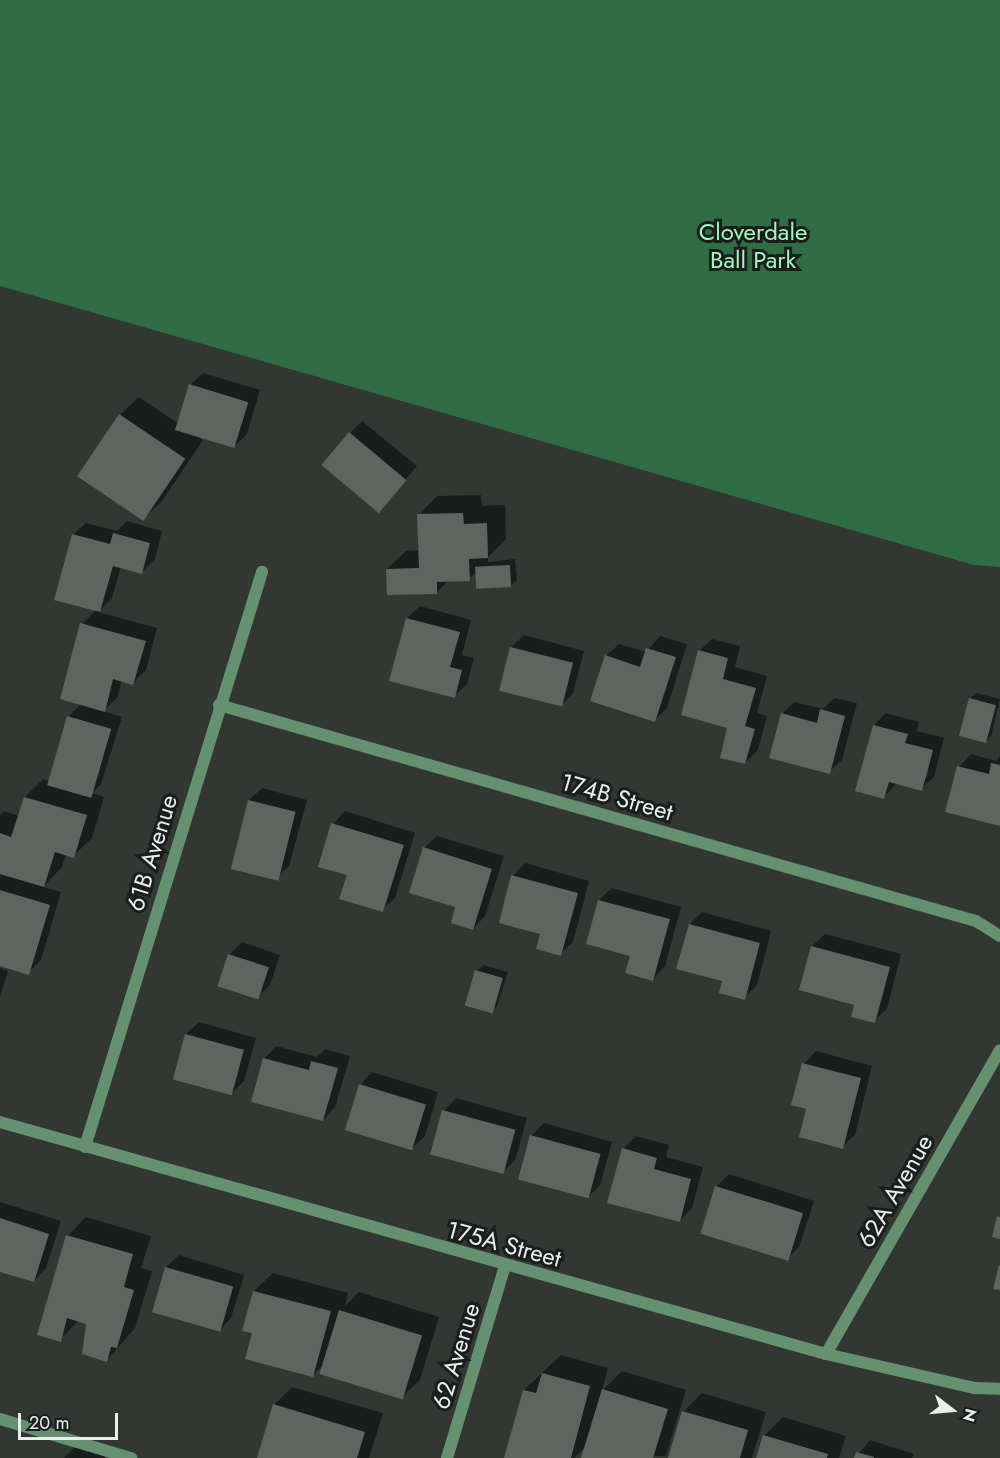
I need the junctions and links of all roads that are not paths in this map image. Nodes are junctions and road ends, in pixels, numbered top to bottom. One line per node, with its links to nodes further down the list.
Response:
1 (262, 572): 2 (street, 61B Avenue)
2 (219, 705): 3 (street, 174B Street); 6 (street, 61B Avenue)
3 (1000, 936)
4 (1000, 1050): 8 (street, 62A Avenue)
5 (0, 1122): 6 (street, 175A Street)
6 (85, 1147): 7 (street, 175A Street)
7 (505, 1266): 8 (street, 175A Street); 12 (street, 62 Avenue)
8 (826, 1354): 9 (street, 175A Street)
9 (1000, 1389)
10 (0, 1419): 11 (street)
11 (131, 1458)
12 (447, 1458)

